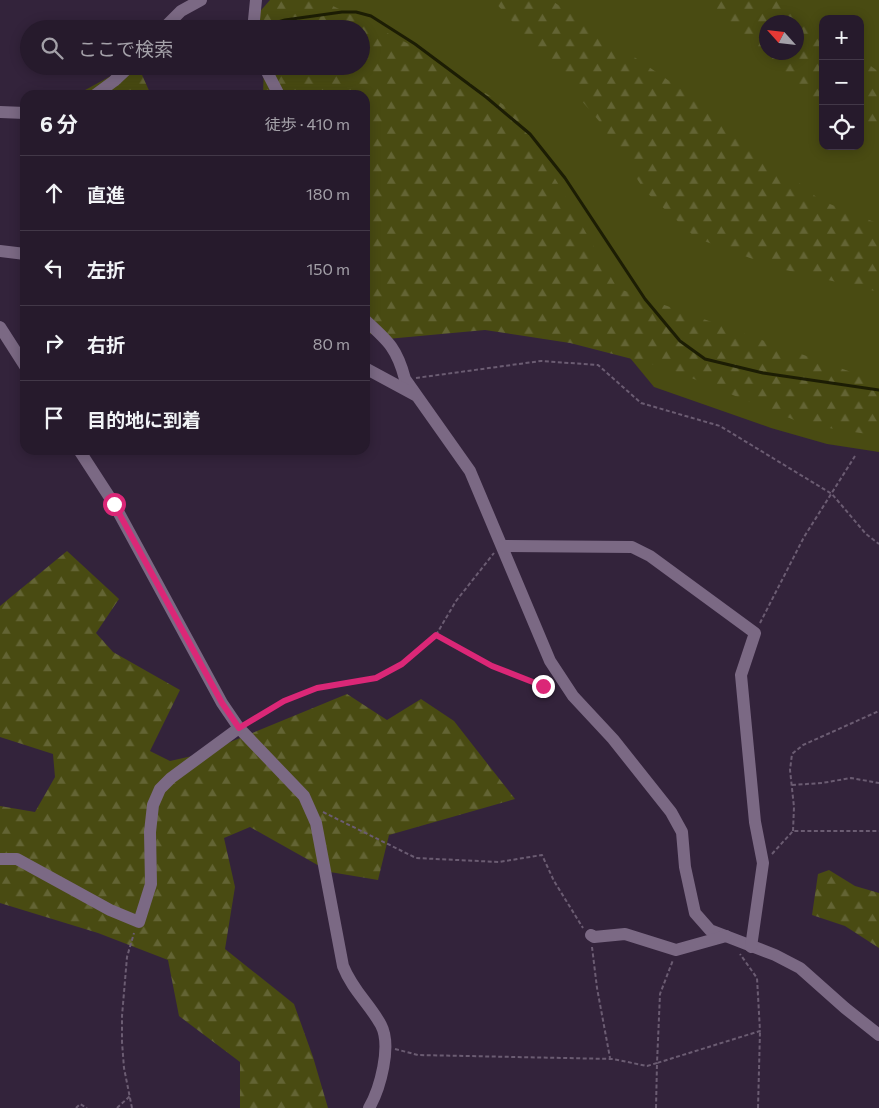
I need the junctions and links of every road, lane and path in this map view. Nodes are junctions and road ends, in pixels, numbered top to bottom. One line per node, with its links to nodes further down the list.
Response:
1 (201, 0): 3 (street)
2 (256, 0): 4 (street)
3 (173, 20)
4 (254, 20)
5 (121, 75): 7 (street)
6 (269, 75): 8 (street)
7 (102, 90)
8 (276, 90)
9 (0, 112): 10 (street)
10 (20, 113)
11 (0, 250): 12 (street)
12 (20, 253)
13 (370, 325): 17 (street)
14 (0, 327): 15 (street)
15 (20, 358)
16 (370, 371): 18 (street)
17 (405, 379): 18 (street); 21 (path)
18 (417, 396): 23 (street)
19 (82, 455): 28 (street)
20 (855, 456): 21 (path)
21 (832, 494): 22 (path); 24 (path)
22 (879, 544)
23 (503, 546): 24 (street); 25 (path); 26 (street)
24 (755, 632): 35 (street)
25 (436, 635): 26 (path); 28 (path)
26 (573, 696): 38 (street)
27 (879, 711): 30 (path)
28 (239, 728): 31 (street); 36 (street)
29 (879, 783): 30 (path)
30 (792, 785): 32 (path)
31 (307, 804): 37 (path); 43 (street)
32 (793, 831): 33 (path); 35 (path)
33 (879, 832)
34 (0, 859): 36 (street)
35 (763, 863): 40 (street)
36 (139, 922): 46 (path)
37 (591, 935): 39 (street); 44 (path)
38 (726, 936): 39 (street); 40 (street)
39 (676, 950): 45 (path)
40 (745, 950): 41 (path); 42 (street)
41 (760, 1031): 45 (path); 53 (path)
42 (879, 1035)
43 (386, 1046): 44 (path); 51 (street)
44 (610, 1058): 45 (path)
45 (658, 1063): 52 (path)
46 (130, 1096): 49 (path); 50 (path)
47 (76, 1108): 48 (path)
48 (87, 1108)
49 (117, 1108)
50 (132, 1108)
51 (369, 1108)
52 (656, 1108)
53 (758, 1108)

